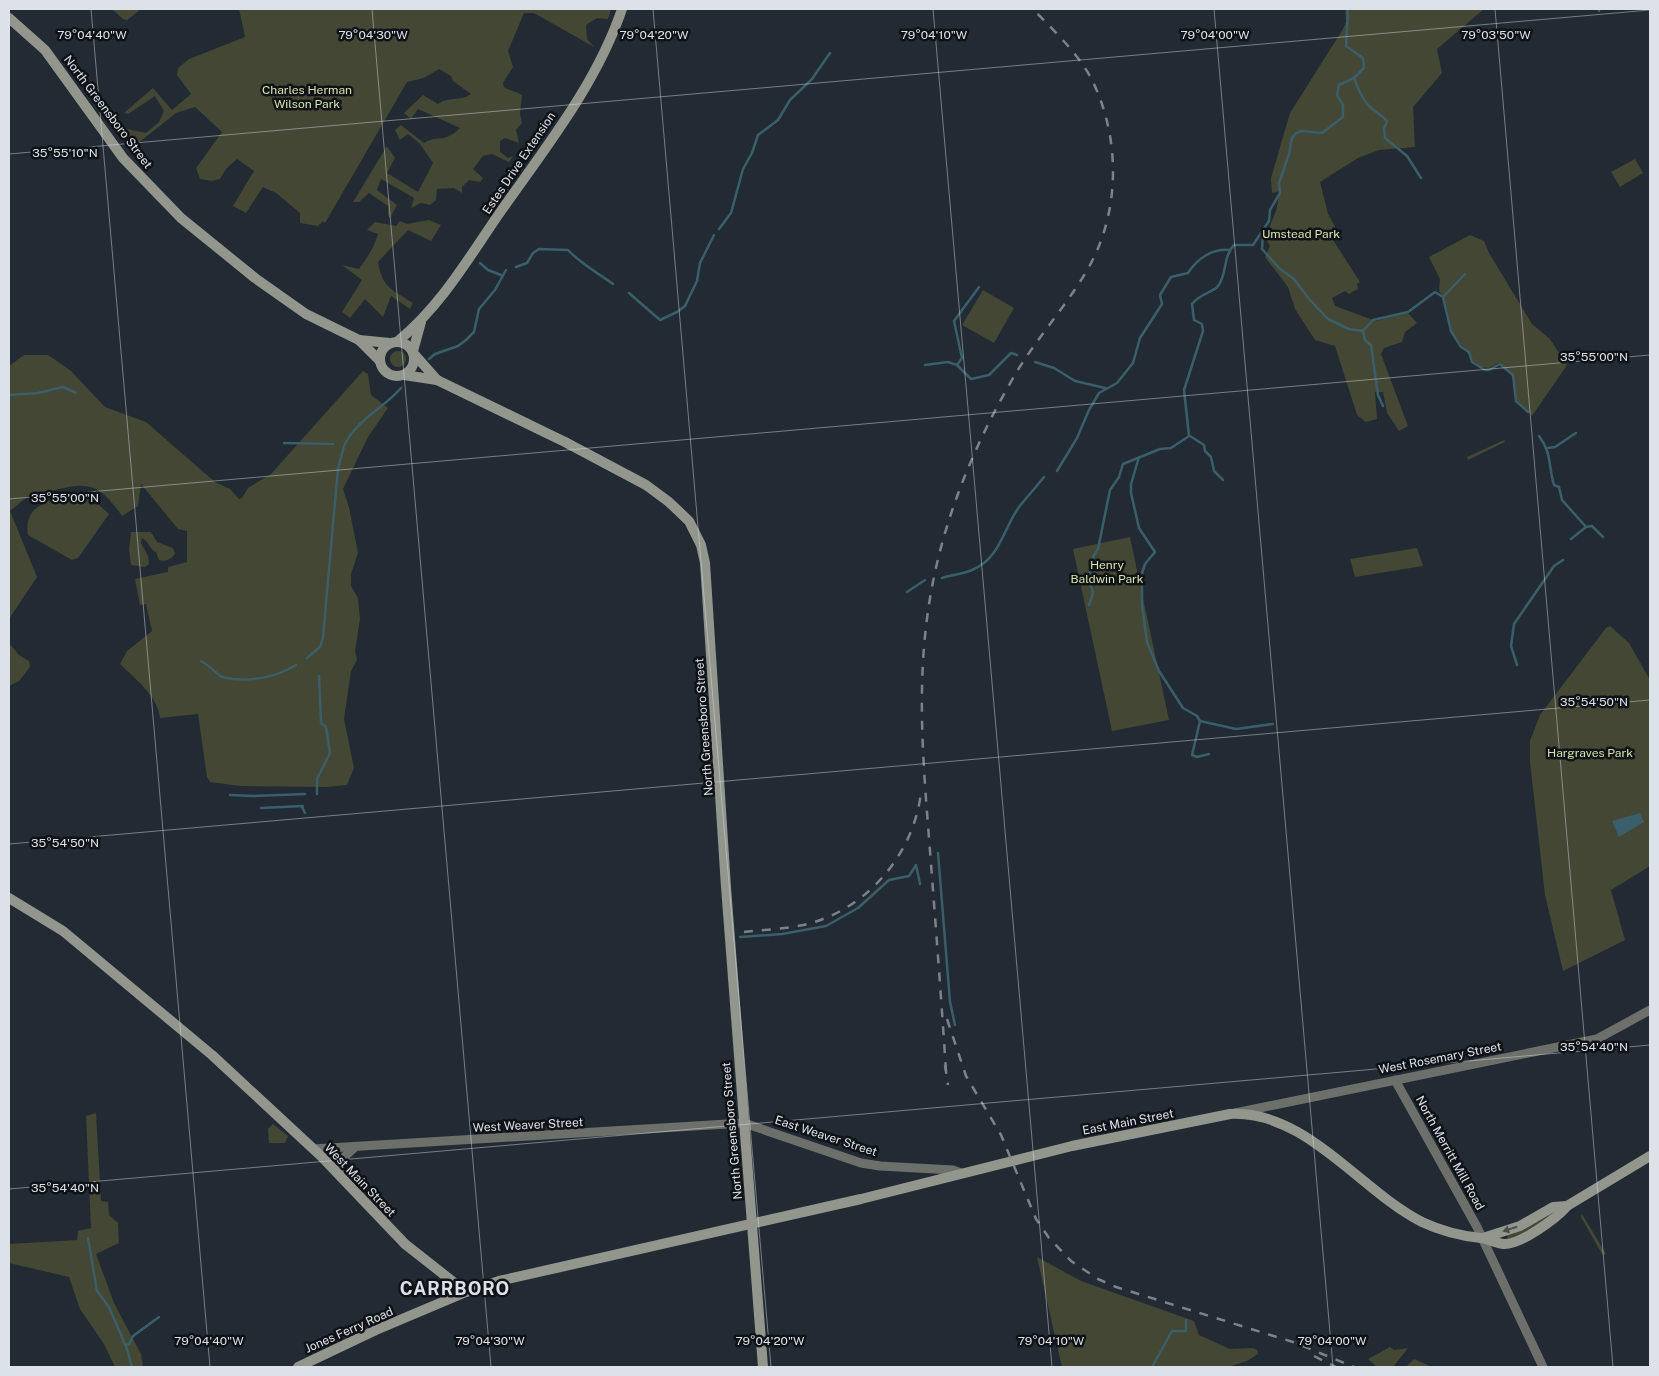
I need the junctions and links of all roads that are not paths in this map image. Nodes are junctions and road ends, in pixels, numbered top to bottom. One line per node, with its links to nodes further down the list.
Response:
1 (622, 9): 3 (main road, Estes Drive Extension)
2 (9, 18): 4 (main road, North Greensboro Street)
3 (421, 322): 5 (main road, Estes Drive Extension); 6 (main road, Estes Drive Extension)
4 (359, 340): 5 (main road, North Greensboro Street); 7 (main road, North Greensboro Street)
5 (394, 342): 6 (main road); 7 (main road)
6 (414, 353): 8 (main road); 9 (main road, North Greensboro Street)
7 (380, 361): 8 (main road)
8 (404, 375): 9 (main road, North Greensboro Street)
9 (437, 380): 14 (main road, North Greensboro Street)
10 (9, 898): 16 (main road, West Main Street)
11 (1650, 1010): 12 (street, West Rosemary Street)
12 (1396, 1080): 13 (street, West Rosemary Street); 21 (street, North Merritt Mill Road)
13 (1230, 1114): 18 (main road, East Main Street); 21 (main road, East Main Street)
14 (744, 1123): 15 (street, West Weaver Street); 18 (street, East Weaver Street); 20 (main road, North Greensboro Street)
15 (355, 1147): 16 (street, West Weaver Street); 19 (street)
16 (313, 1149): 19 (main road, West Main Street)
17 (1650, 1156): 21 (main road)
18 (961, 1173): 20 (main road, East Main Street)
19 (340, 1176): 22 (main road, West Main Street)
20 (752, 1224): 22 (main road); 24 (main road, North Greensboro Street)
21 (1482, 1238): 25 (street, North Merritt Mill Road)
22 (466, 1292): 23 (main road, Jones Ferry Road)
23 (298, 1367)
24 (763, 1367)
25 (1543, 1367)

